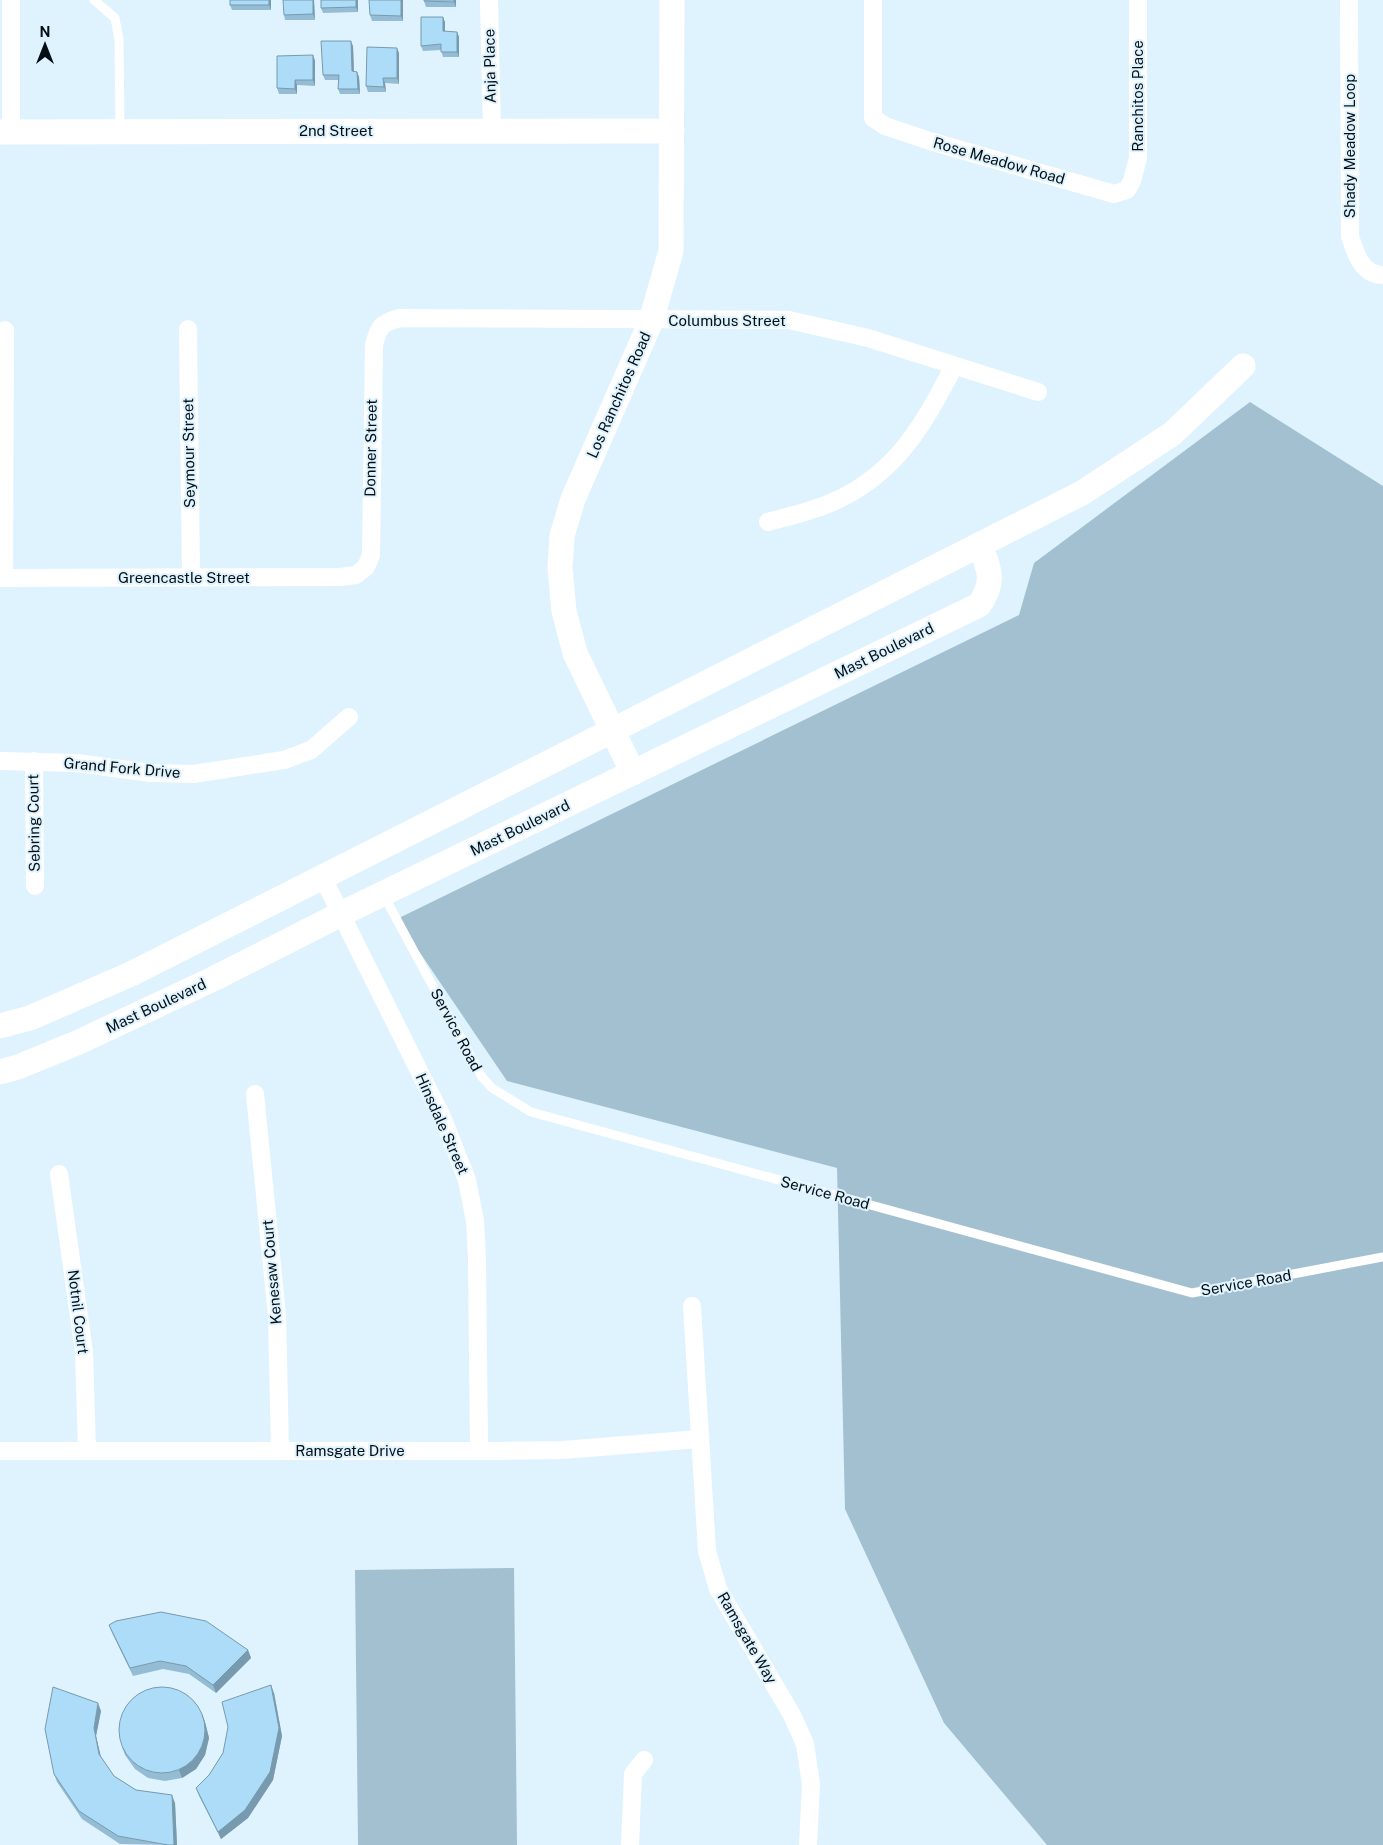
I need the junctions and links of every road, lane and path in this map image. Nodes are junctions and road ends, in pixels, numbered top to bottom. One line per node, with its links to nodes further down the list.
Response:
1 (11, 0): 10 (street)
2 (94, 0): 11 (lane)
3 (488, 0): 8 (street, Anja Place)
4 (672, 0): 9 (street, Los Ranchitos Road)
5 (873, 0): 12 (street, Rose Meadow Road)
6 (1138, 0): 12 (street, Ranchitos Place)
7 (1348, 0): 13 (street, Shady Meadow Loop)
8 (492, 131): 9 (street, 2nd Street); 11 (street, 2nd Street)
9 (672, 131): 14 (street, Los Ranchitos Road)
10 (6, 132): 11 (street, 2nd Street)
11 (120, 132)
12 (1128, 190)
13 (1383, 275)
14 (651, 321): 15 (street, Columbus Street); 18 (street, Columbus Street); 27 (street, Los Ranchitos Road)
15 (378, 328): 23 (street, Donner Street)
16 (188, 329): 25 (street, Seymour Street)
17 (4, 330): 24 (street)
18 (954, 366): 20 (street, Columbus Street); 21 (street)
19 (1243, 366): 22 (street)
20 (1038, 392)
21 (768, 522)
22 (980, 546): 27 (street); 30 (street, Mast Boulevard)
23 (366, 567): 25 (street, Greencastle Street)
24 (2, 578): 25 (street, Greencastle Street)
25 (191, 578)
26 (348, 717): 29 (street, Grand Fork Drive)
27 (613, 732): 30 (street, Los Ranchitos Road); 31 (street)
28 (0, 761): 29 (street, Grand Fork Drive)
29 (34, 761): 32 (street, Sebring Court)
30 (633, 773): 33 (street, Mast Boulevard)
31 (323, 878): 34 (street, Hinsdale Street); 35 (street)
32 (35, 886)
33 (383, 894): 34 (street, Mast Boulevard); 39 (lane, Service Road)
34 (341, 914): 36 (street, Mast Boulevard); 45 (street, Hinsdale Street)
35 (0, 1026)
36 (0, 1072)
37 (255, 1094): 42 (street, Kenesaw Court)
38 (59, 1174): 43 (street, Notnil Court)
39 (1383, 1257)
40 (692, 1306): 41 (street, Ramsgate Way)
41 (699, 1439): 45 (street, Ramsgate Drive); 48 (street, Ramsgate Way)
42 (280, 1450): 43 (street, Ramsgate Drive); 45 (street, Ramsgate Drive)
43 (87, 1451): 44 (street, Ramsgate Drive)
44 (0, 1452)
45 (479, 1452)
46 (644, 1760): 47 (street)
47 (630, 1845)
48 (808, 1845)

